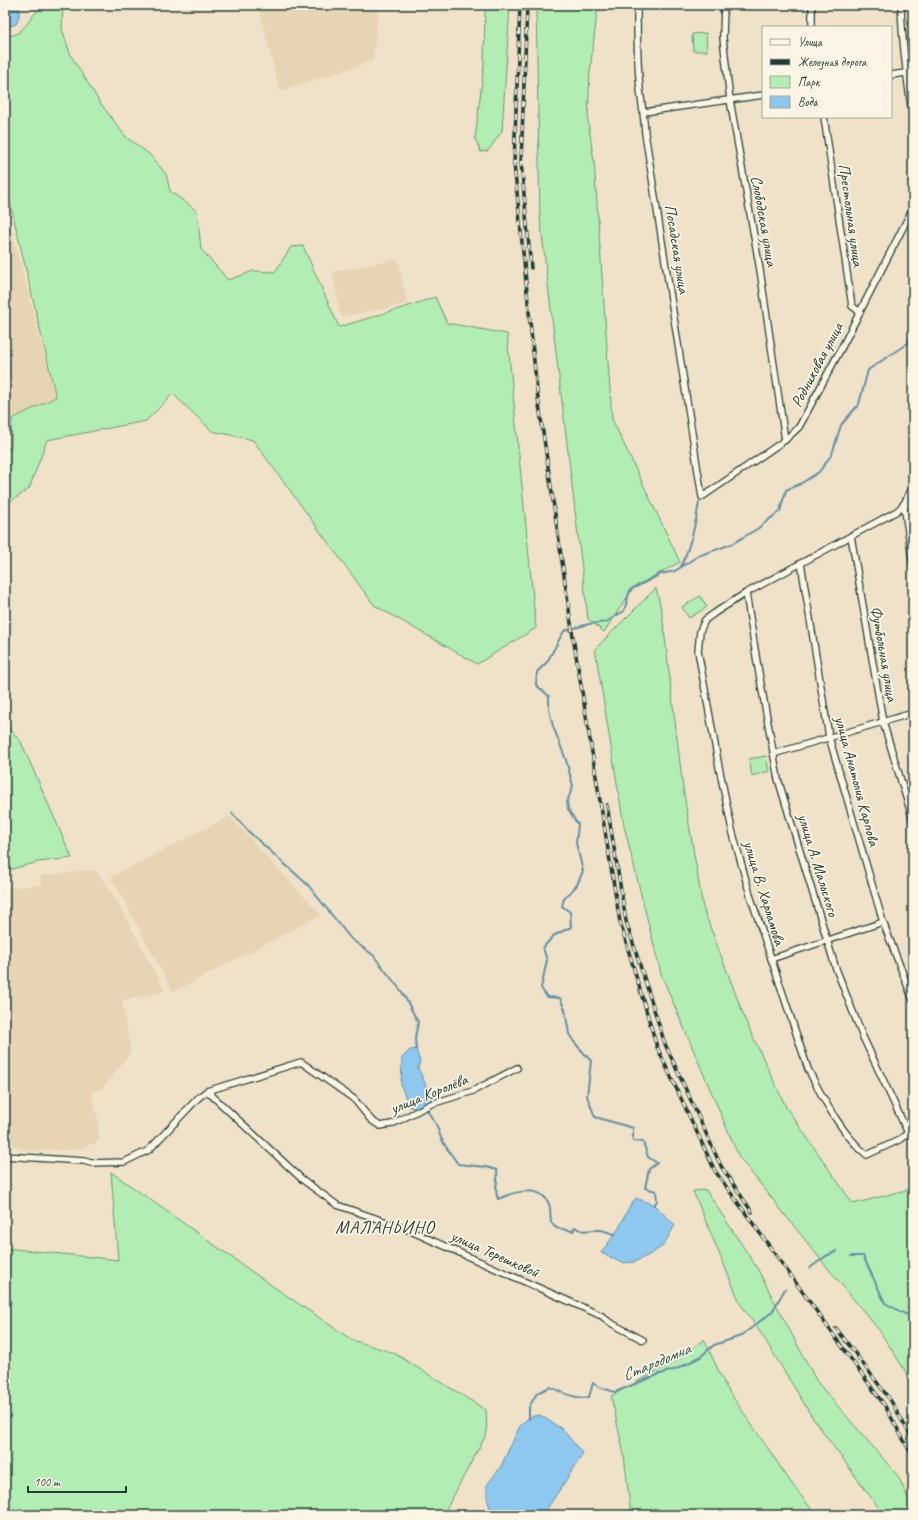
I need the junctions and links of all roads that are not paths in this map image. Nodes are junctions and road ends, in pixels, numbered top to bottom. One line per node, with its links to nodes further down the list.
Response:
1 (637, 5): 11 (street, Посадская улица)
2 (724, 5): 10 (street, Слободская улица)
3 (812, 5): 5 (street)
4 (901, 5): 7 (street)
5 (812, 26)
6 (913, 72): 7 (street)
7 (906, 73): 8 (street); 13 (street)
8 (892, 76)
9 (762, 95): 10 (street)
10 (730, 100): 11 (street); 16 (street, Слободская улица)
11 (644, 112): 18 (street, Посадская улица)
12 (824, 118): 15 (street, Престольная улица)
13 (913, 119)
14 (913, 208): 15 (street, Родниковая улица)
15 (860, 312): 16 (street, Родниковая улица)
16 (785, 440): 18 (street, Родниковая улица)
17 (913, 486): 19 (street)
18 (702, 497)
19 (904, 504): 20 (street); 21 (street, улица В. Харламова); 23 (street)
20 (913, 505)
21 (851, 536): 22 (street, улица В. Харламова); 26 (street, Футбольная улица)
22 (800, 563): 24 (street, улица В. Харламова); 27 (street, улица Анатолия Карпова)
23 (913, 566)
24 (746, 593): 28 (street, улица А. Мальского); 32 (street, улица В. Харламова)
25 (913, 713): 26 (street)
26 (883, 722): 27 (street); 29 (street, Футбольная улица)
27 (829, 737): 28 (street); 30 (street, улица Анатолия Карпова)
28 (772, 754): 31 (street, улица А. Мальского)
29 (913, 820)
30 (883, 922): 31 (street); 33 (street, улица Анатолия Карпова)
31 (827, 940): 32 (street); 37 (street, улица А. Мальского)
32 (771, 959): 37 (street, улица В. Харламова)
33 (913, 1000)
34 (517, 1068): 35 (street, улица Королёва)
35 (207, 1091): 38 (street); 39 (street, улица Терешковой)
36 (913, 1122): 37 (street)
37 (908, 1133)
38 (5, 1156)
39 (643, 1340)

